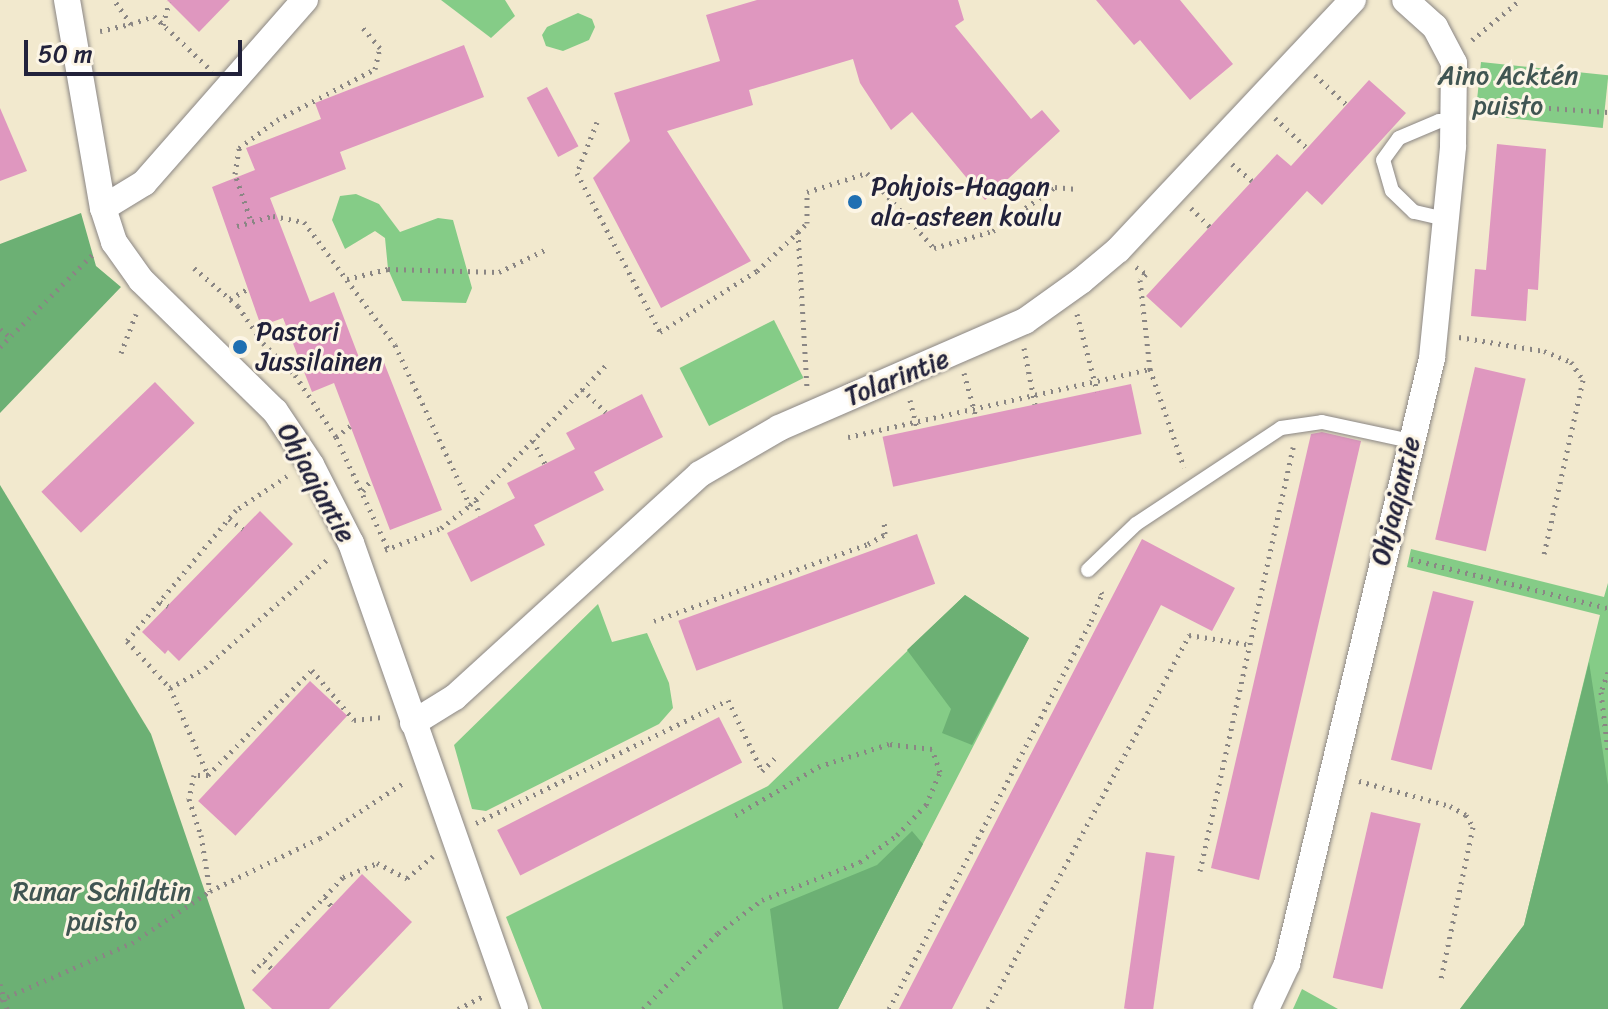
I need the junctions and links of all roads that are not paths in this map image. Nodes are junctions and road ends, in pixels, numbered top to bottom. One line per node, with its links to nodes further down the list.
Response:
1 (67, 0): 6 (street, Ohjaajantie)
2 (305, 0): 6 (street)
3 (1353, 0): 10 (street, Tolarintie)
4 (1405, 0): 5 (street, Ohjaajantie)
5 (1455, 111): 7 (street, Ohjaajantie); 7 (lane)
6 (103, 208): 10 (street, Ohjaajantie)
7 (1445, 219): 8 (street, Ohjaajantie)
8 (1411, 441): 9 (lane); 12 (street, Ohjaajantie)
9 (1088, 570)
10 (404, 719): 11 (street, Ohjaajantie)
11 (515, 1009)
12 (1266, 1009)

